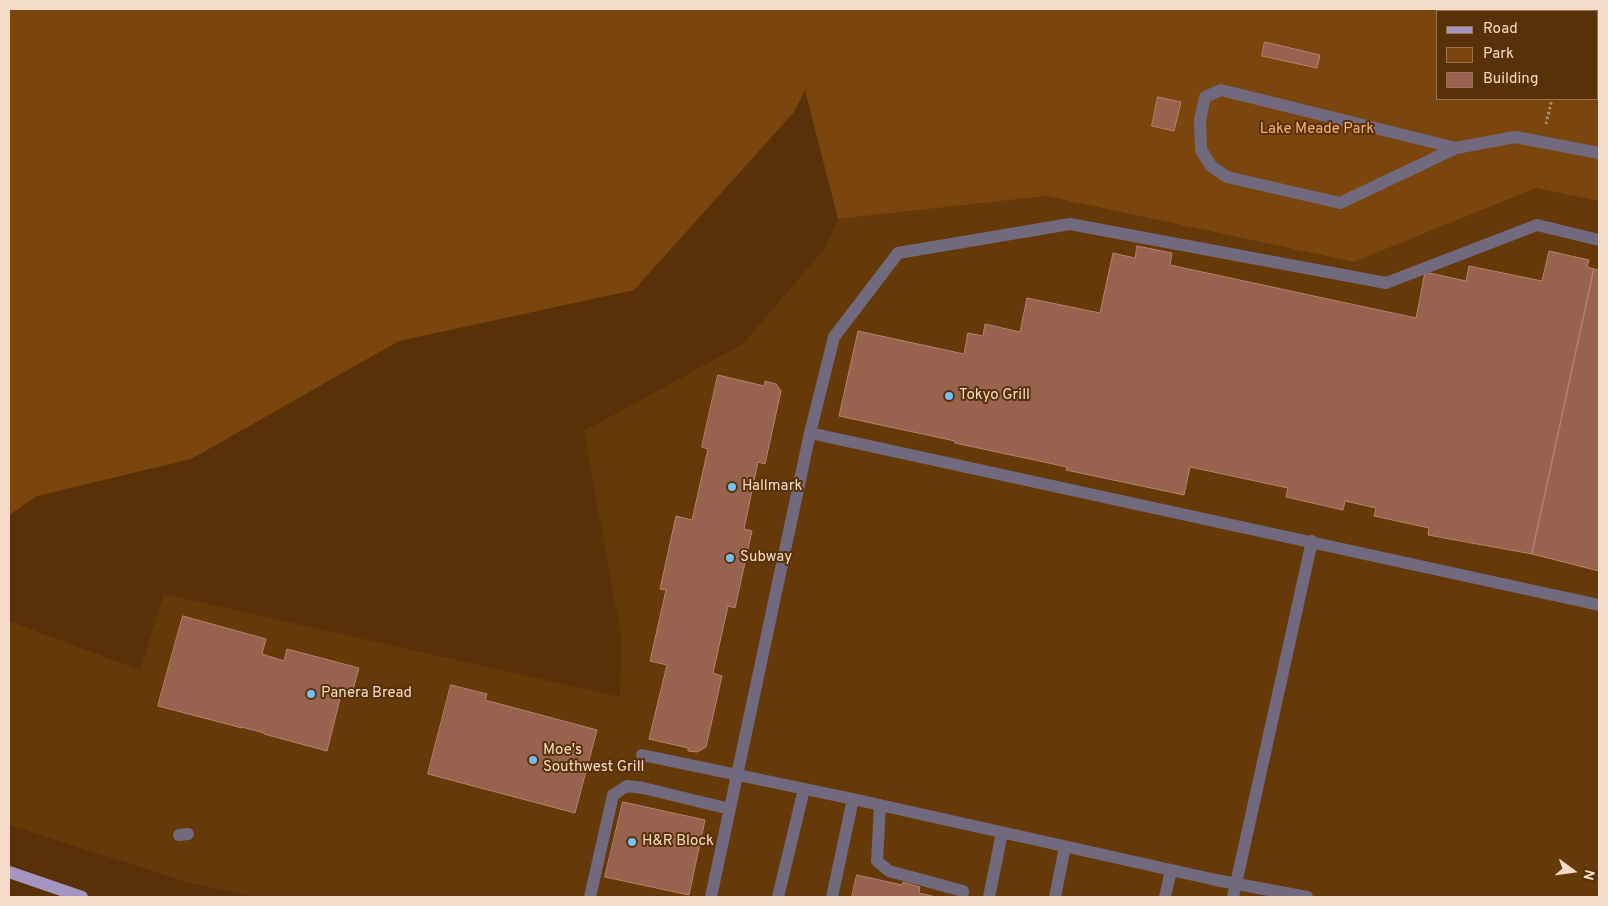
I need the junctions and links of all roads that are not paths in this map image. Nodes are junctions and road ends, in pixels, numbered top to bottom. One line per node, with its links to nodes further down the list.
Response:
1 (1456, 148): 1 (lane); 2 (lane)
2 (1599, 153)
3 (1599, 240): 4 (lane)
4 (810, 433): 5 (lane); 8 (lane)
5 (1312, 541): 6 (lane); 18 (lane)
6 (1599, 605)
7 (642, 755): 8 (lane)
8 (737, 775): 9 (lane); 12 (lane)
9 (804, 789): 10 (lane); 23 (lane)
10 (853, 799): 11 (lane); 24 (lane)
11 (880, 805): 13 (lane); 25 (lane)
12 (730, 809): 21 (lane); 22 (lane)
13 (1002, 832): 14 (lane); 26 (lane)
14 (1065, 847): 15 (lane); 27 (lane)
15 (1171, 870): 18 (lane); 28 (lane)
16 (9, 872): 17 (main road)
17 (30, 880): 19 (main road); 20 (main road)
18 (1236, 884): 29 (lane); 30 (lane)
19 (59, 897)
20 (82, 897)
21 (590, 897)
22 (710, 897)
23 (778, 897)
24 (832, 897)
25 (962, 897)
26 (989, 897)
27 (1055, 897)
28 (1166, 897)
29 (1233, 897)
30 (1307, 897)

